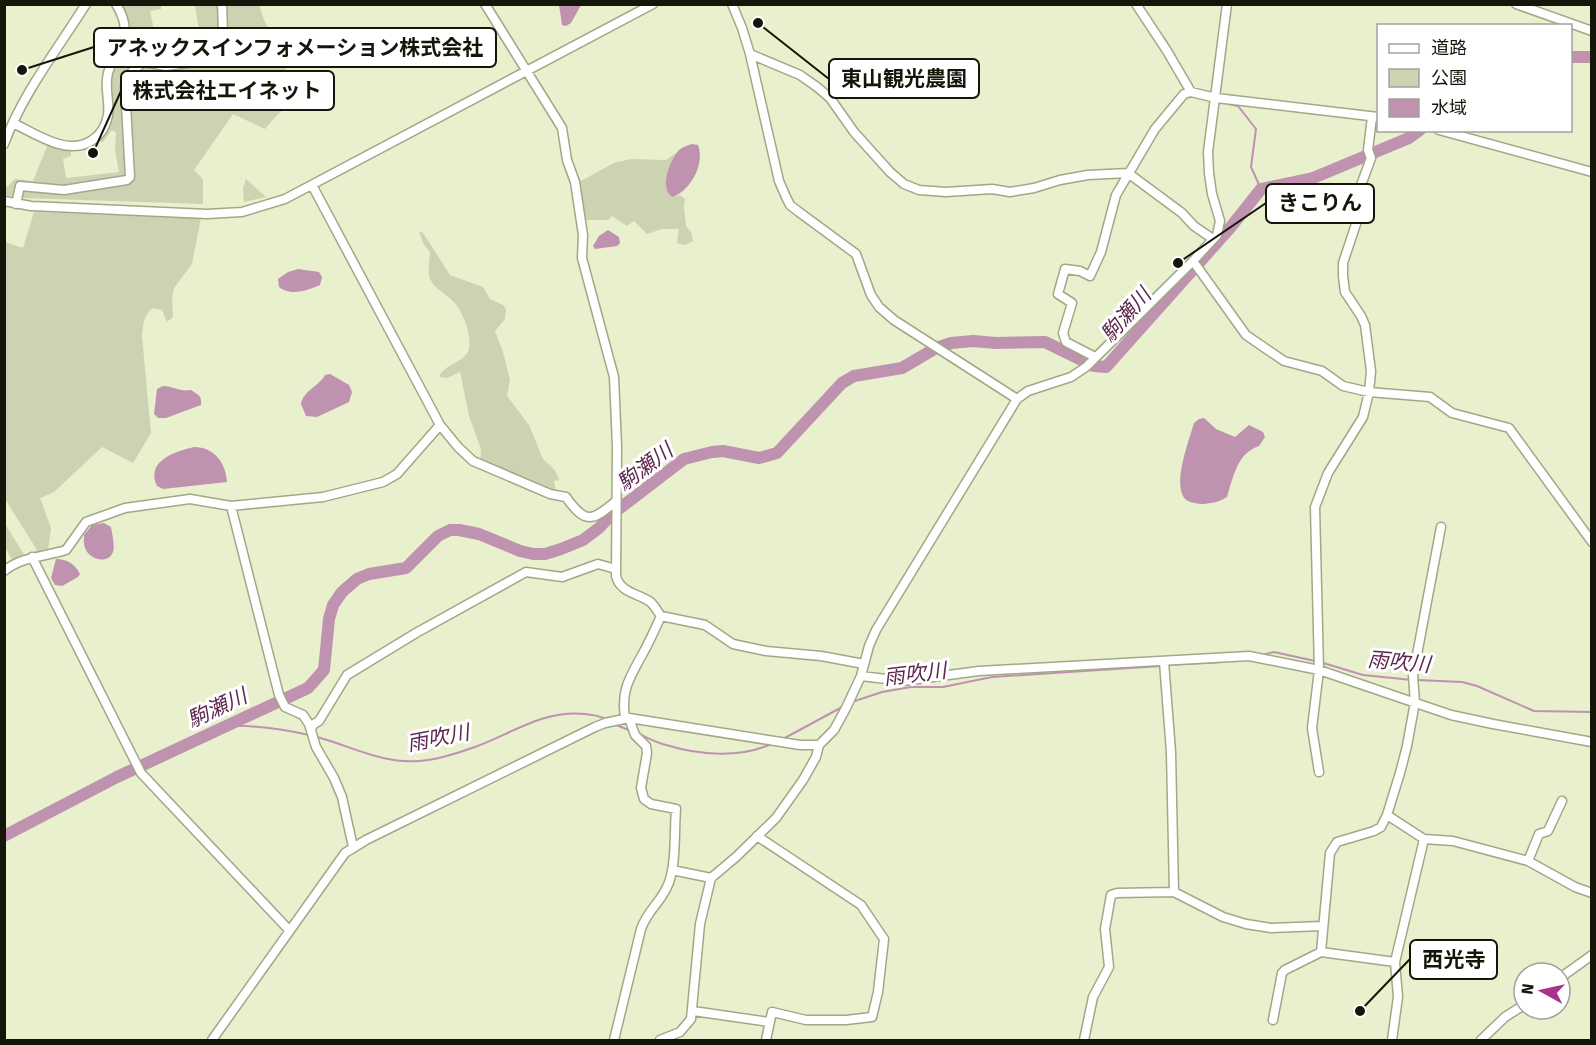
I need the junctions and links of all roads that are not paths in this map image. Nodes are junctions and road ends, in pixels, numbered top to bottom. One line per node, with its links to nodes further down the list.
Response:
1 (86, 4): 16 (street)
2 (116, 4): 16 (street)
3 (222, 4): 23 (street)
4 (485, 4): 12 (street)
5 (653, 4): 12 (street)
6 (732, 4): 11 (street)
7 (1136, 4): 13 (street)
8 (1227, 4): 14 (street)
9 (1516, 4): 10 (street)
10 (1592, 31)
11 (750, 54): 20 (street); 28 (street)
12 (528, 72): 21 (street); 30 (street)
13 (1191, 92): 14 (street); 20 (street)
14 (1216, 98): 15 (street); 24 (street)
15 (1375, 117): 27 (street)
16 (13, 123): 18 (street)
17 (1447, 132): 19 (street)
18 (4, 144)
19 (1592, 172)
20 (1128, 173): 24 (street); 26 (street)
21 (312, 184): 23 (street); 29 (street)
22 (4, 201): 23 (street)
23 (16, 204)
24 (1213, 239): 25 (street)
25 (1193, 261): 26 (street); 27 (street)
26 (1094, 358): 28 (street)
27 (1369, 392): 33 (street); 40 (street)
28 (1017, 399): 39 (street)
29 (440, 425): 30 (street); 31 (street)
30 (616, 503): 35 (street)
31 (231, 506): 34 (street); 44 (street)
32 (1441, 527): 42 (street)
33 (1592, 542)
34 (32, 557): 36 (street); 59 (street)
35 (616, 569): 37 (street); 44 (street)
36 (4, 571)
37 (661, 616): 39 (street); 43 (street)
38 (1164, 662): 40 (street); 41 (street); 56 (street)
39 (864, 664): 41 (street)
40 (1319, 670): 42 (street); 47 (street)
41 (861, 676): 46 (street)
42 (1415, 702): 45 (street); 49 (street)
43 (626, 720): 46 (street); 52 (street); 54 (street)
44 (312, 733): 52 (street)
45 (1592, 742)
46 (819, 745): 50 (street)
47 (1319, 771)
48 (1562, 801): 53 (street)
49 (1387, 815): 51 (street); 58 (street)
50 (757, 836): 55 (street); 67 (street)
51 (1424, 839): 53 (street); 62 (street)
52 (353, 846): 59 (street)
53 (1528, 861): 57 (street)
54 (672, 870): 55 (street); 69 (street)
55 (711, 878): 64 (street)
56 (1174, 892): 58 (street); 72 (street)
57 (1592, 893)
58 (1322, 926): 60 (street)
59 (289, 930): 68 (street)
60 (1321, 952): 62 (street); 66 (street)
61 (1592, 955): 63 (street)
62 (1395, 962): 73 (street)
63 (1572, 969)
64 (693, 1011): 67 (street); 70 (street)
65 (1512, 1013): 74 (street)
66 (1273, 1020)
67 (770, 1022): 71 (street)
68 (212, 1041)
69 (614, 1041)
70 (660, 1041)
71 (765, 1041)
72 (1084, 1041)
73 (1392, 1041)
74 (1481, 1041)

